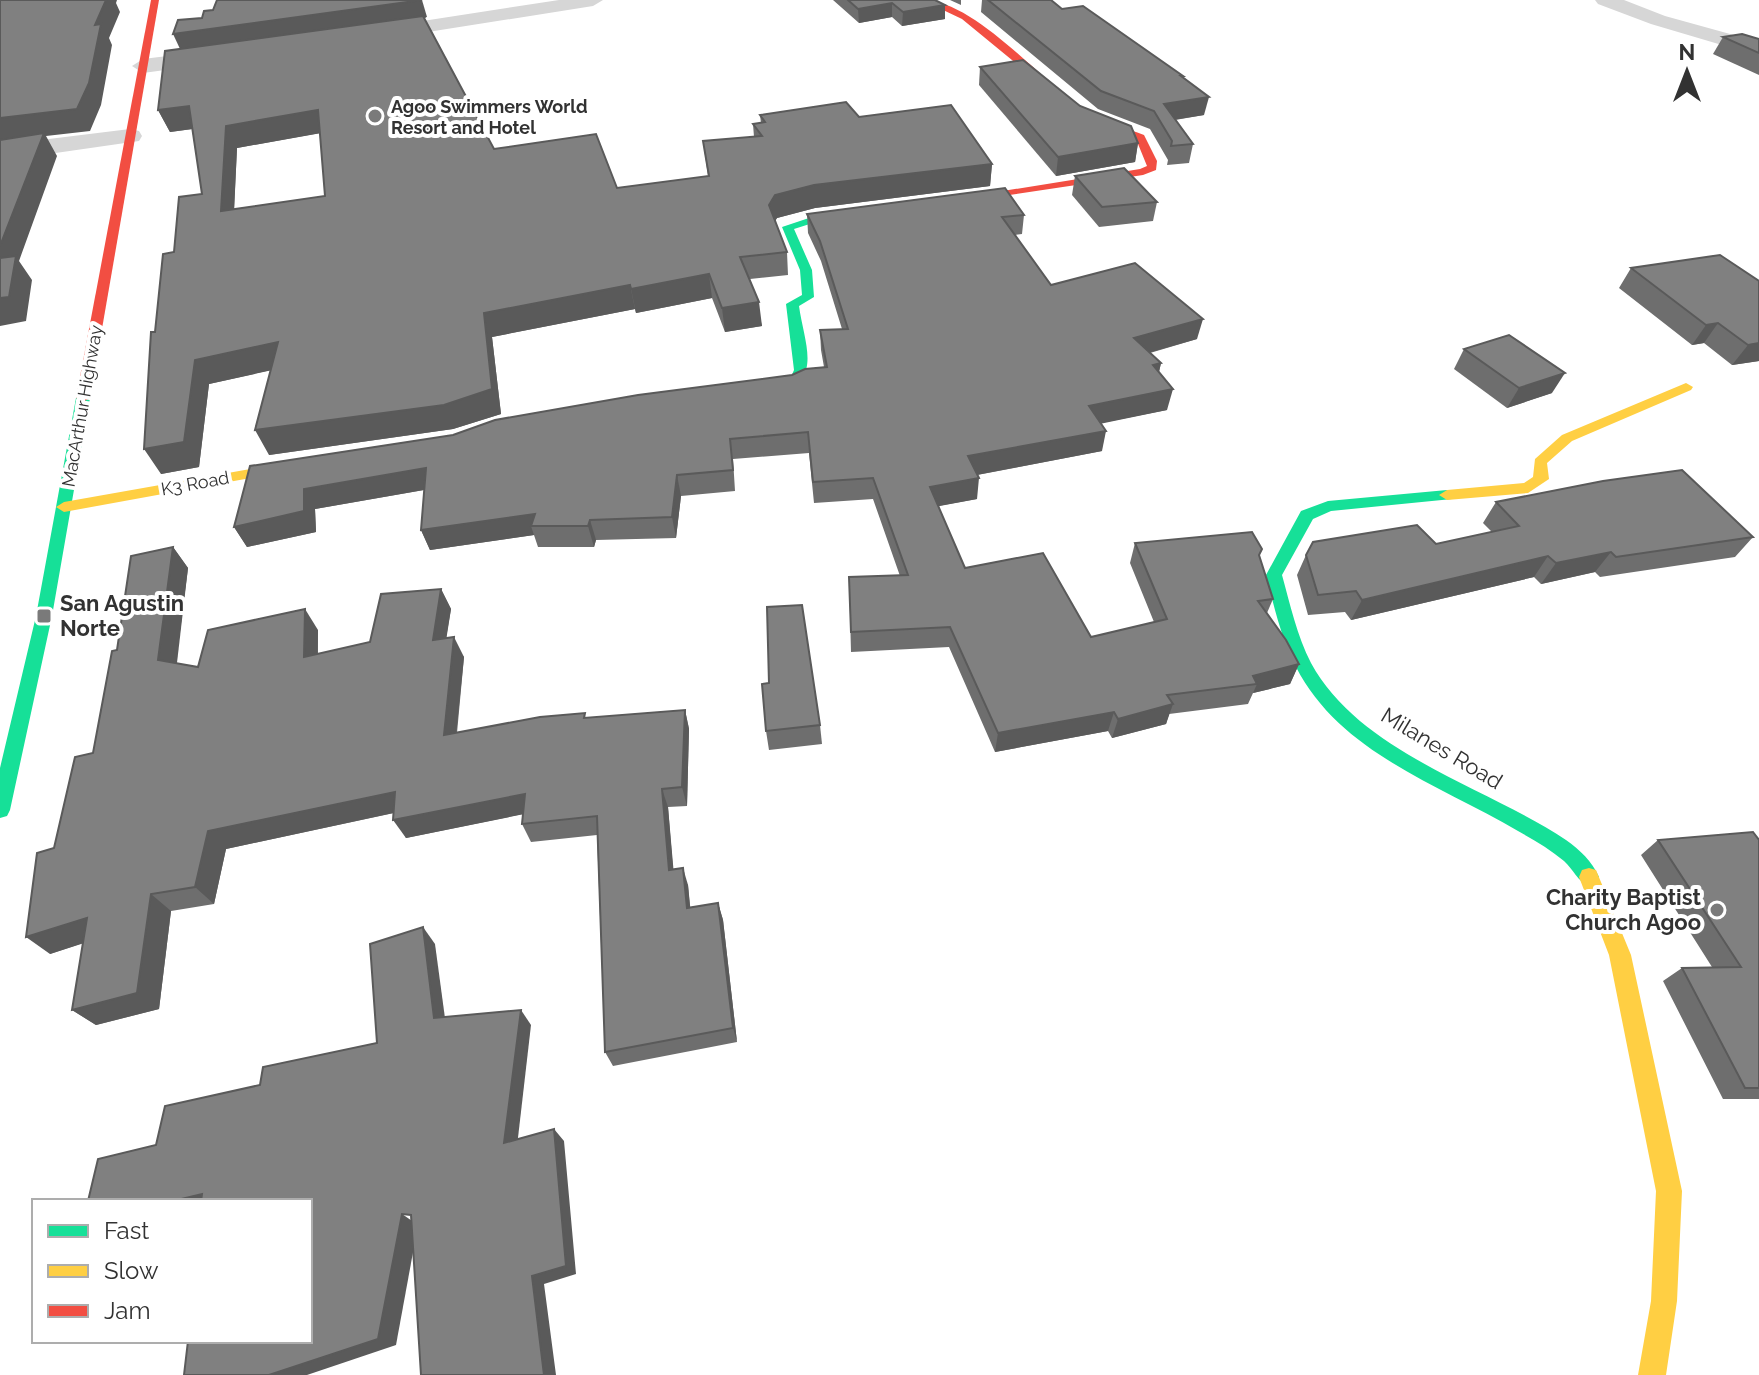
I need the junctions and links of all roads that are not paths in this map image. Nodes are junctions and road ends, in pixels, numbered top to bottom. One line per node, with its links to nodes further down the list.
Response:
1 (155, 0): 8 (main road, MacArthur Highway)
2 (593, 0): 5 (street)
3 (926, 0): 11 (main road)
4 (1605, 0): 6 (street)
5 (347, 38)
6 (1759, 49)
7 (243, 53): 8 (street)
8 (143, 66): 9 (main road, MacArthur Highway)
9 (130, 136): 10 (street); 16 (main road, MacArthur Highway)
10 (0, 153)
11 (940, 203)
12 (878, 211): 14 (main road)
13 (1686, 387): 18 (main road, Milanes Road)
14 (734, 392)
15 (328, 461): 16 (main road, K3 Road)
16 (64, 507): 17 (main road, MacArthur Highway)
17 (0, 810)
18 (1652, 1375)

